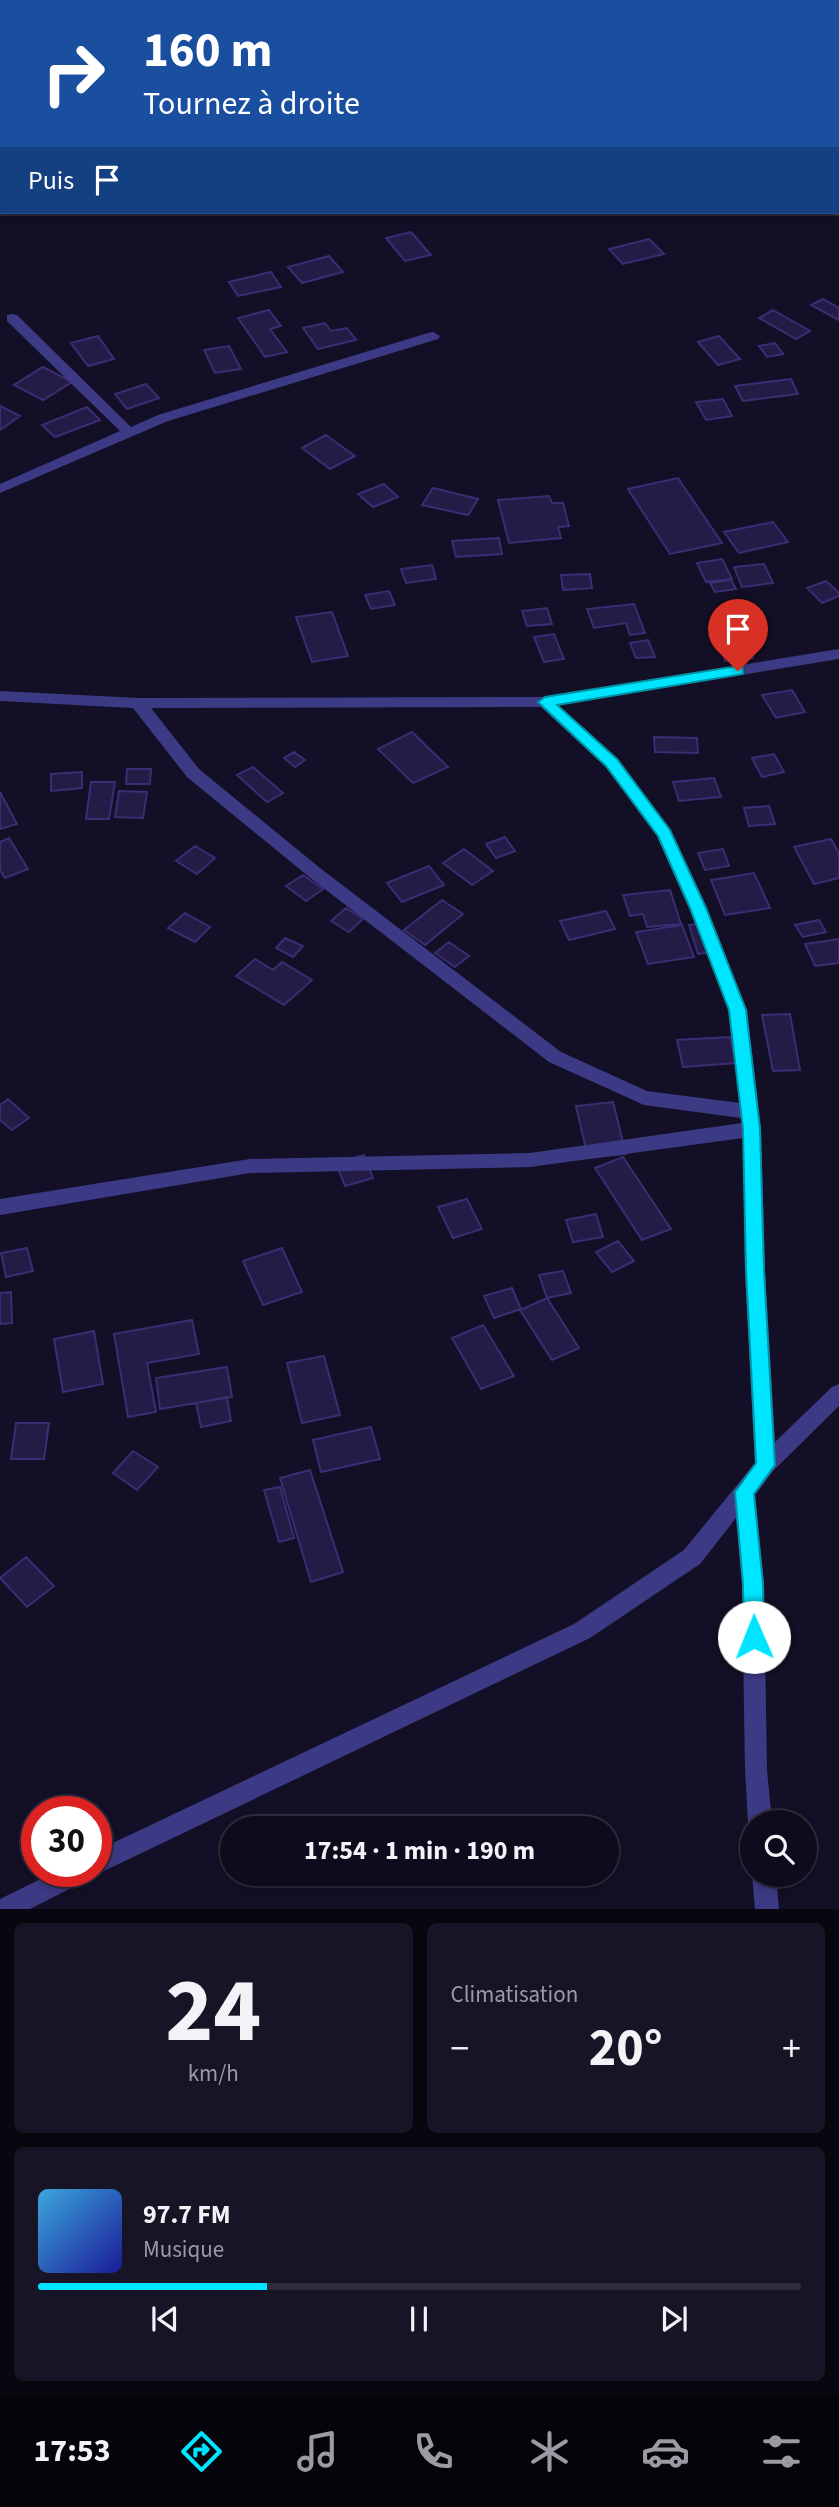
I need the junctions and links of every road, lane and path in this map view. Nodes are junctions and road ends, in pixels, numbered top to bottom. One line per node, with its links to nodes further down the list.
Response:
1 (12, 318): 3 (street)
2 (433, 336): 3 (street)
3 (130, 432): 4 (street)
4 (0, 489)
5 (839, 654): 7 (street)
6 (0, 696): 8 (street)
7 (545, 702): 8 (street); 9 (street)
8 (138, 703): 9 (street)
9 (751, 1120): 10 (street); 12 (street)
10 (0, 1207)
11 (839, 1393): 12 (street)
12 (766, 1465): 13 (street)
13 (744, 1492): 14 (street); 15 (street)
14 (759, 1810)
15 (112, 1855)
16 (48, 1887): 18 (street)
17 (765, 1887): 19 (street)
18 (4, 1909)
19 (767, 1909)

